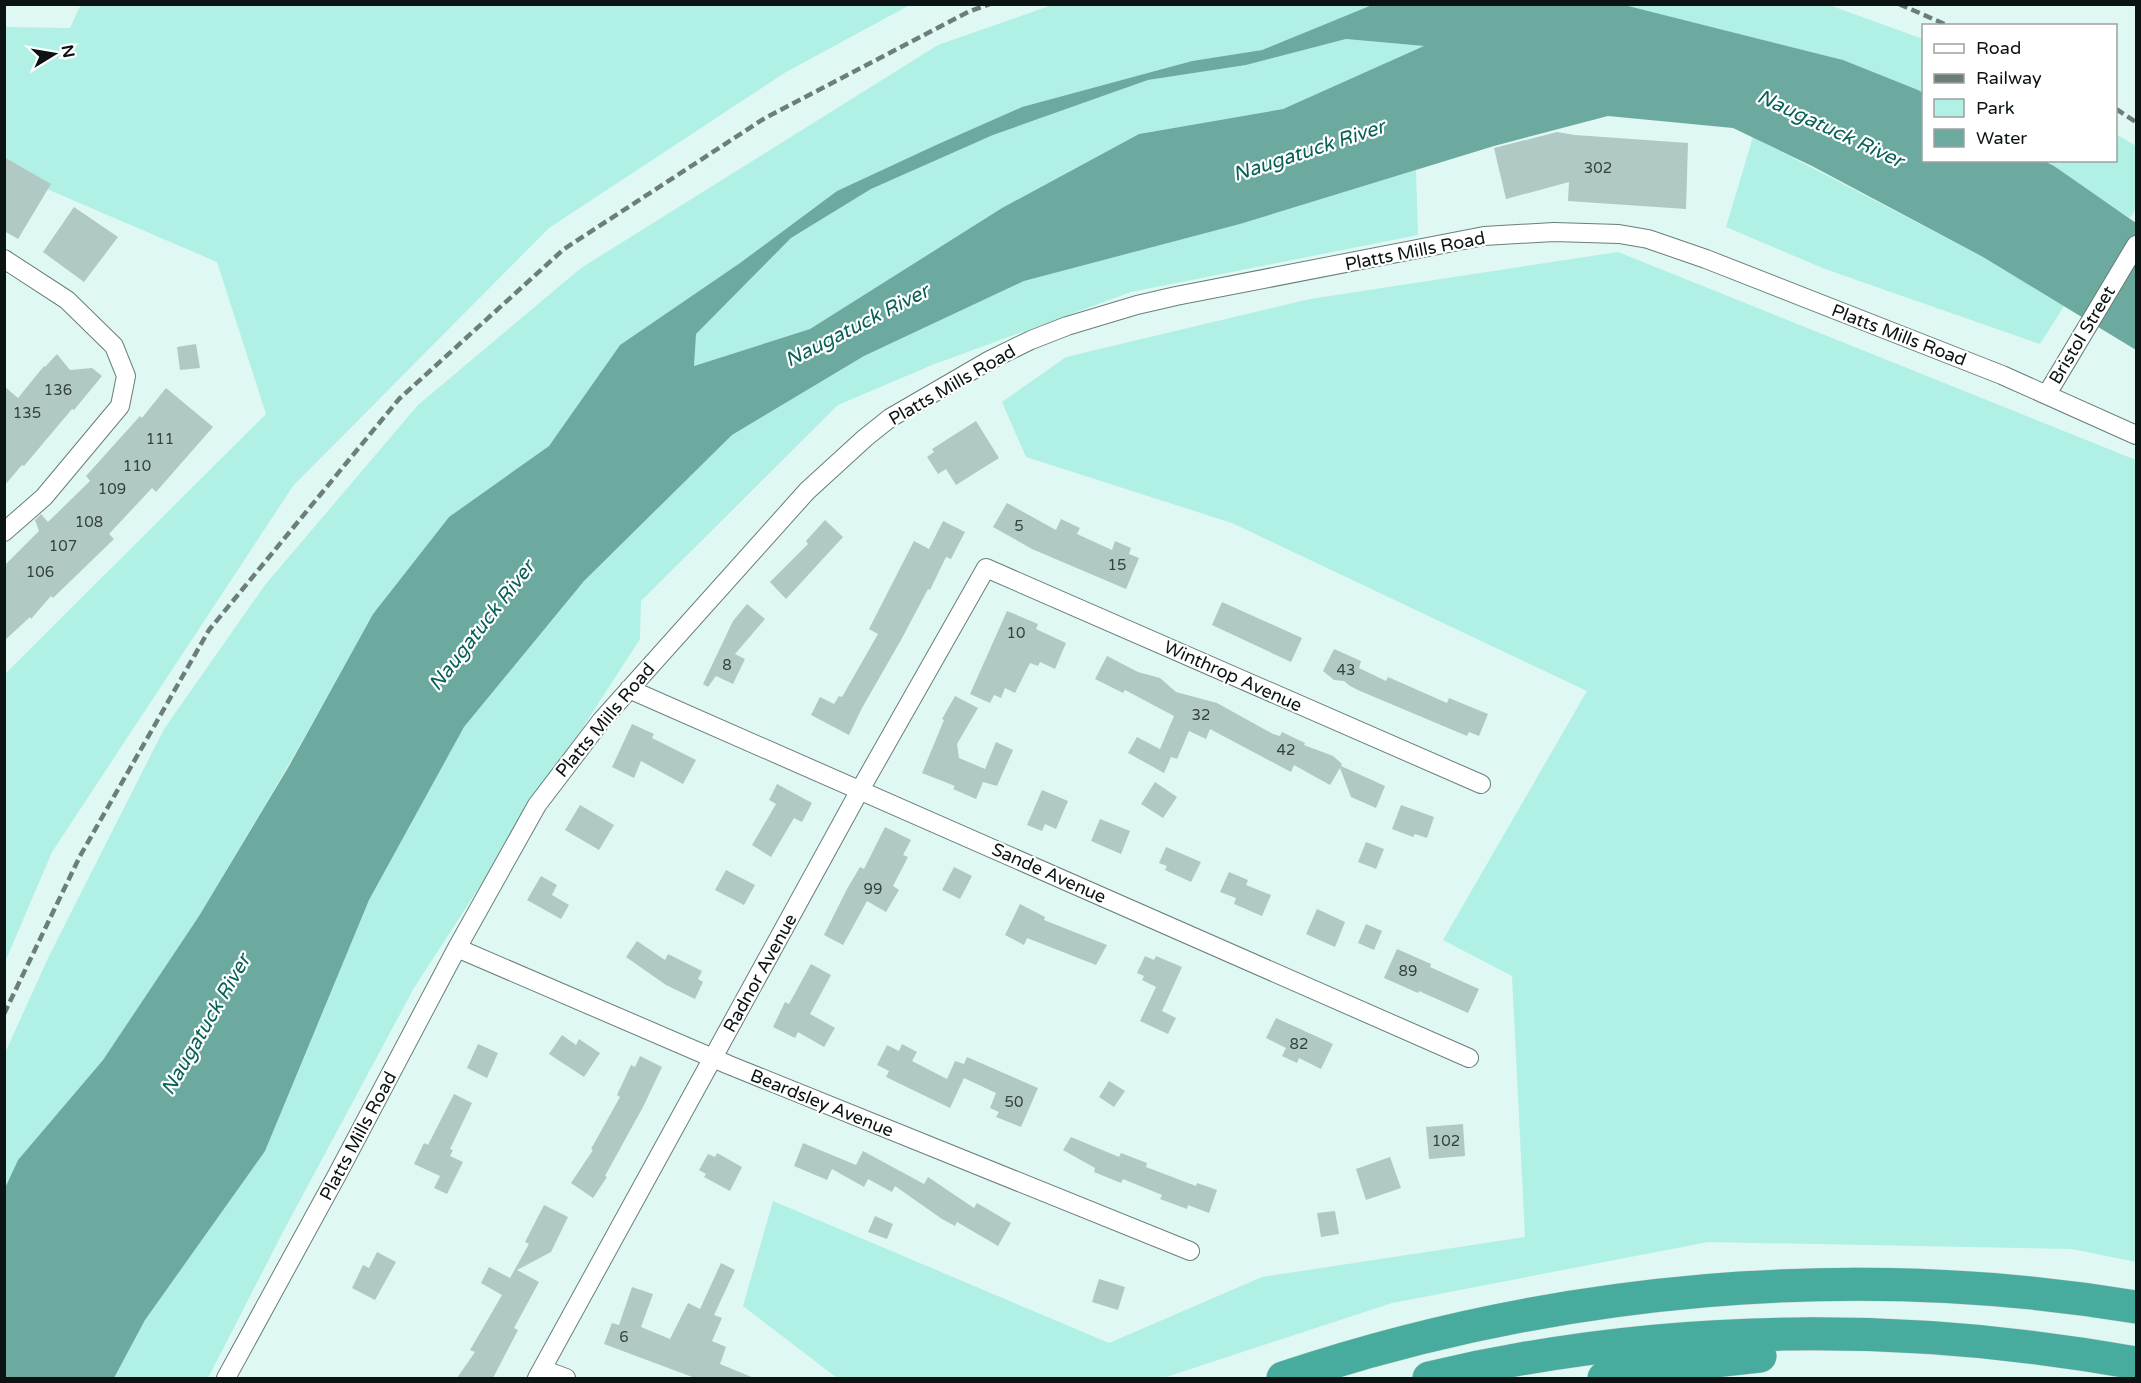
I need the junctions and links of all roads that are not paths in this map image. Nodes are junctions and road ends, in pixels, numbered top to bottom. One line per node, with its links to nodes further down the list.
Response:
1 (2136, 244): 3 (street, Bristol Street)
2 (4, 259): 5 (street)
3 (2047, 394): 4 (street, Platts Mills Road); 7 (street, Platts Mills Road)
4 (2136, 435)
5 (4, 532)
6 (986, 568): 8 (street, Winthrop Avenue); 9 (street, Radnor Avenue)
7 (629, 689): 9 (street, Sande Avenue); 10 (street, Platts Mills Road)
8 (1481, 784)
9 (860, 790): 11 (street, Sande Avenue); 12 (street, Radnor Avenue)
10 (457, 948): 12 (street, Beardsley Avenue); 18 (street, Platts Mills Road)
11 (1469, 1058)
12 (713, 1059): 13 (street, Beardsley Avenue); 17 (street, Radnor Avenue)
13 (1190, 1251)
14 (2136, 1307): 20 (highway)
15 (2102, 1357): 16 (highway); 21 (highway); 22 (highway)
16 (2136, 1363)
17 (539, 1374): 19 (street)
18 (226, 1378)
19 (566, 1378)
20 (1283, 1378)
21 (1429, 1378)
22 (1604, 1378)

